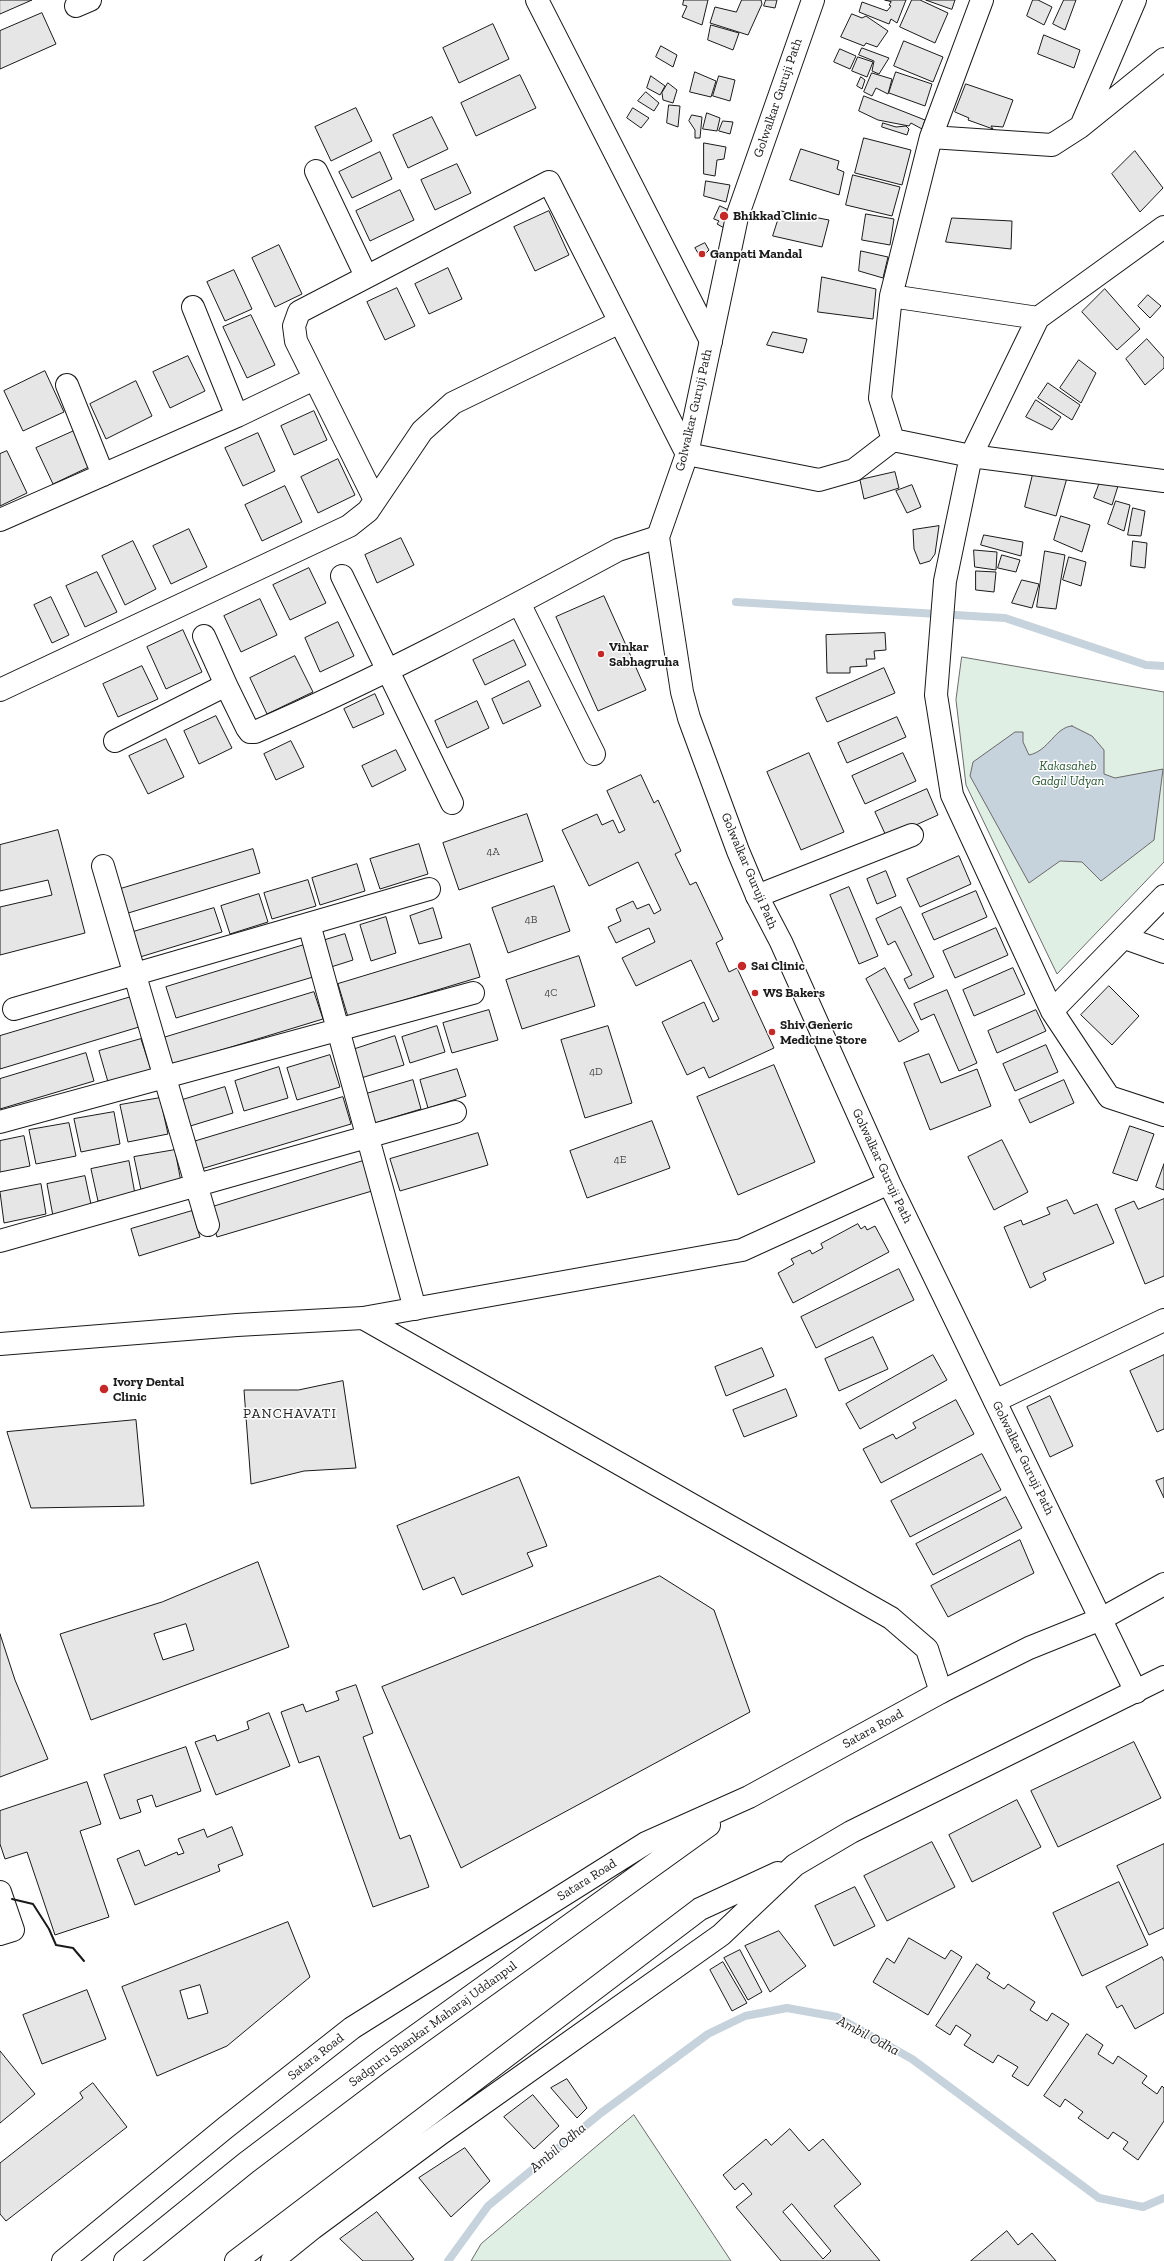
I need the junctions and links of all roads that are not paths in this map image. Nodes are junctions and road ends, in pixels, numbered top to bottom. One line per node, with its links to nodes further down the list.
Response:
1 (537, 0): 15 (main road)
2 (813, 0): 15 (main road, Golwalkar Guruji Path)
3 (982, 0): 7 (main road)
4 (1135, 0): 6 (main road)
5 (1164, 59): 6 (main road)
6 (1080, 127): 7 (main road)
7 (931, 137): 11 (main road)
8 (316, 171): 10 (main road)
9 (1164, 227): 13 (main road)
10 (366, 276): 14 (main road); 16 (main road)
11 (891, 296): 13 (main road); 19 (main road)
12 (193, 307): 18 (main road)
13 (1038, 318): 21 (main road)
14 (620, 322): 20 (main road); 24 (main road)
15 (711, 341): 20 (main road, Golwalkar Guruji Path)
16 (314, 379): 18 (main road); 24 (main road)
17 (67, 385): 22 (main road)
18 (237, 416): 22 (main road)
19 (892, 440): 20 (main road); 21 (main road)
20 (687, 454): 26 (main road, Golwalkar Guruji Path)
21 (971, 456): 23 (main road); 47 (main road)
22 (103, 475): 25 (main road)
23 (1163, 478)
24 (375, 500): 32 (main road)
25 (0, 520)
26 (658, 537): 28 (main road); 39 (main road, Golwalkar Guruji Path)
27 (342, 576): 30 (main road)
28 (519, 603): 30 (main road); 34 (main road)
29 (204, 636): 31 (main road)
30 (389, 671): 31 (main road); 35 (main road)
31 (226, 685): 33 (main road)
32 (0, 690)
33 (115, 740)
34 (594, 754)
35 (452, 803)
36 (912, 835): 39 (main road)
37 (103, 866): 44 (main road)
38 (429, 889): 41 (main road)
39 (757, 896): 54 (main road, Golwalkar Guruji Path)
40 (1164, 896): 42 (main road)
41 (309, 924): 44 (main road); 48 (main road)
42 (1124, 938): 43 (main road); 47 (main road)
43 (1164, 952)
44 (135, 974): 46 (main road); 49 (main road)
45 (473, 993): 48 (main road)
46 (14, 1009)
47 (1052, 1011): 51 (main road)
48 (338, 1030): 49 (main road); 53 (main road)
49 (165, 1077): 52 (main road); 55 (main road)
50 (455, 1112): 53 (main road)
51 (1164, 1115)
52 (0, 1122)
53 (368, 1137): 55 (main road); 58 (main road)
54 (889, 1183): 58 (main road); 62 (main road, Golwalkar Guruji Path)
55 (196, 1185): 56 (main road); 57 (main road)
56 (208, 1225)
57 (0, 1241)
58 (415, 1309): 59 (main road)
59 (363, 1318): 61 (main road); 66 (main road)
60 (1164, 1320): 62 (main road)
61 (0, 1344)
62 (995, 1401): 64 (main road, Golwalkar Guruji Path)
63 (1164, 1584): 64 (main road, Satara Road)
64 (1101, 1619): 66 (main road, Satara Road); 67 (main road, Golwalkar Guruji Path)
65 (1164, 1677): 67 (main road)
66 (941, 1692): 68 (main road, Satara Road)
67 (1136, 1692): 69 (main road)
68 (749, 1797): 72 (main road, Satara Road); 73 (main road, Sadguru Shankar Maharaj Uddanpul)
69 (795, 1865): 74 (main road); 75 (main road)
70 (0, 1892): 71 (main road)
71 (0, 1934)
72 (63, 2261)
73 (125, 2261)
74 (236, 2261)
75 (272, 2261)

